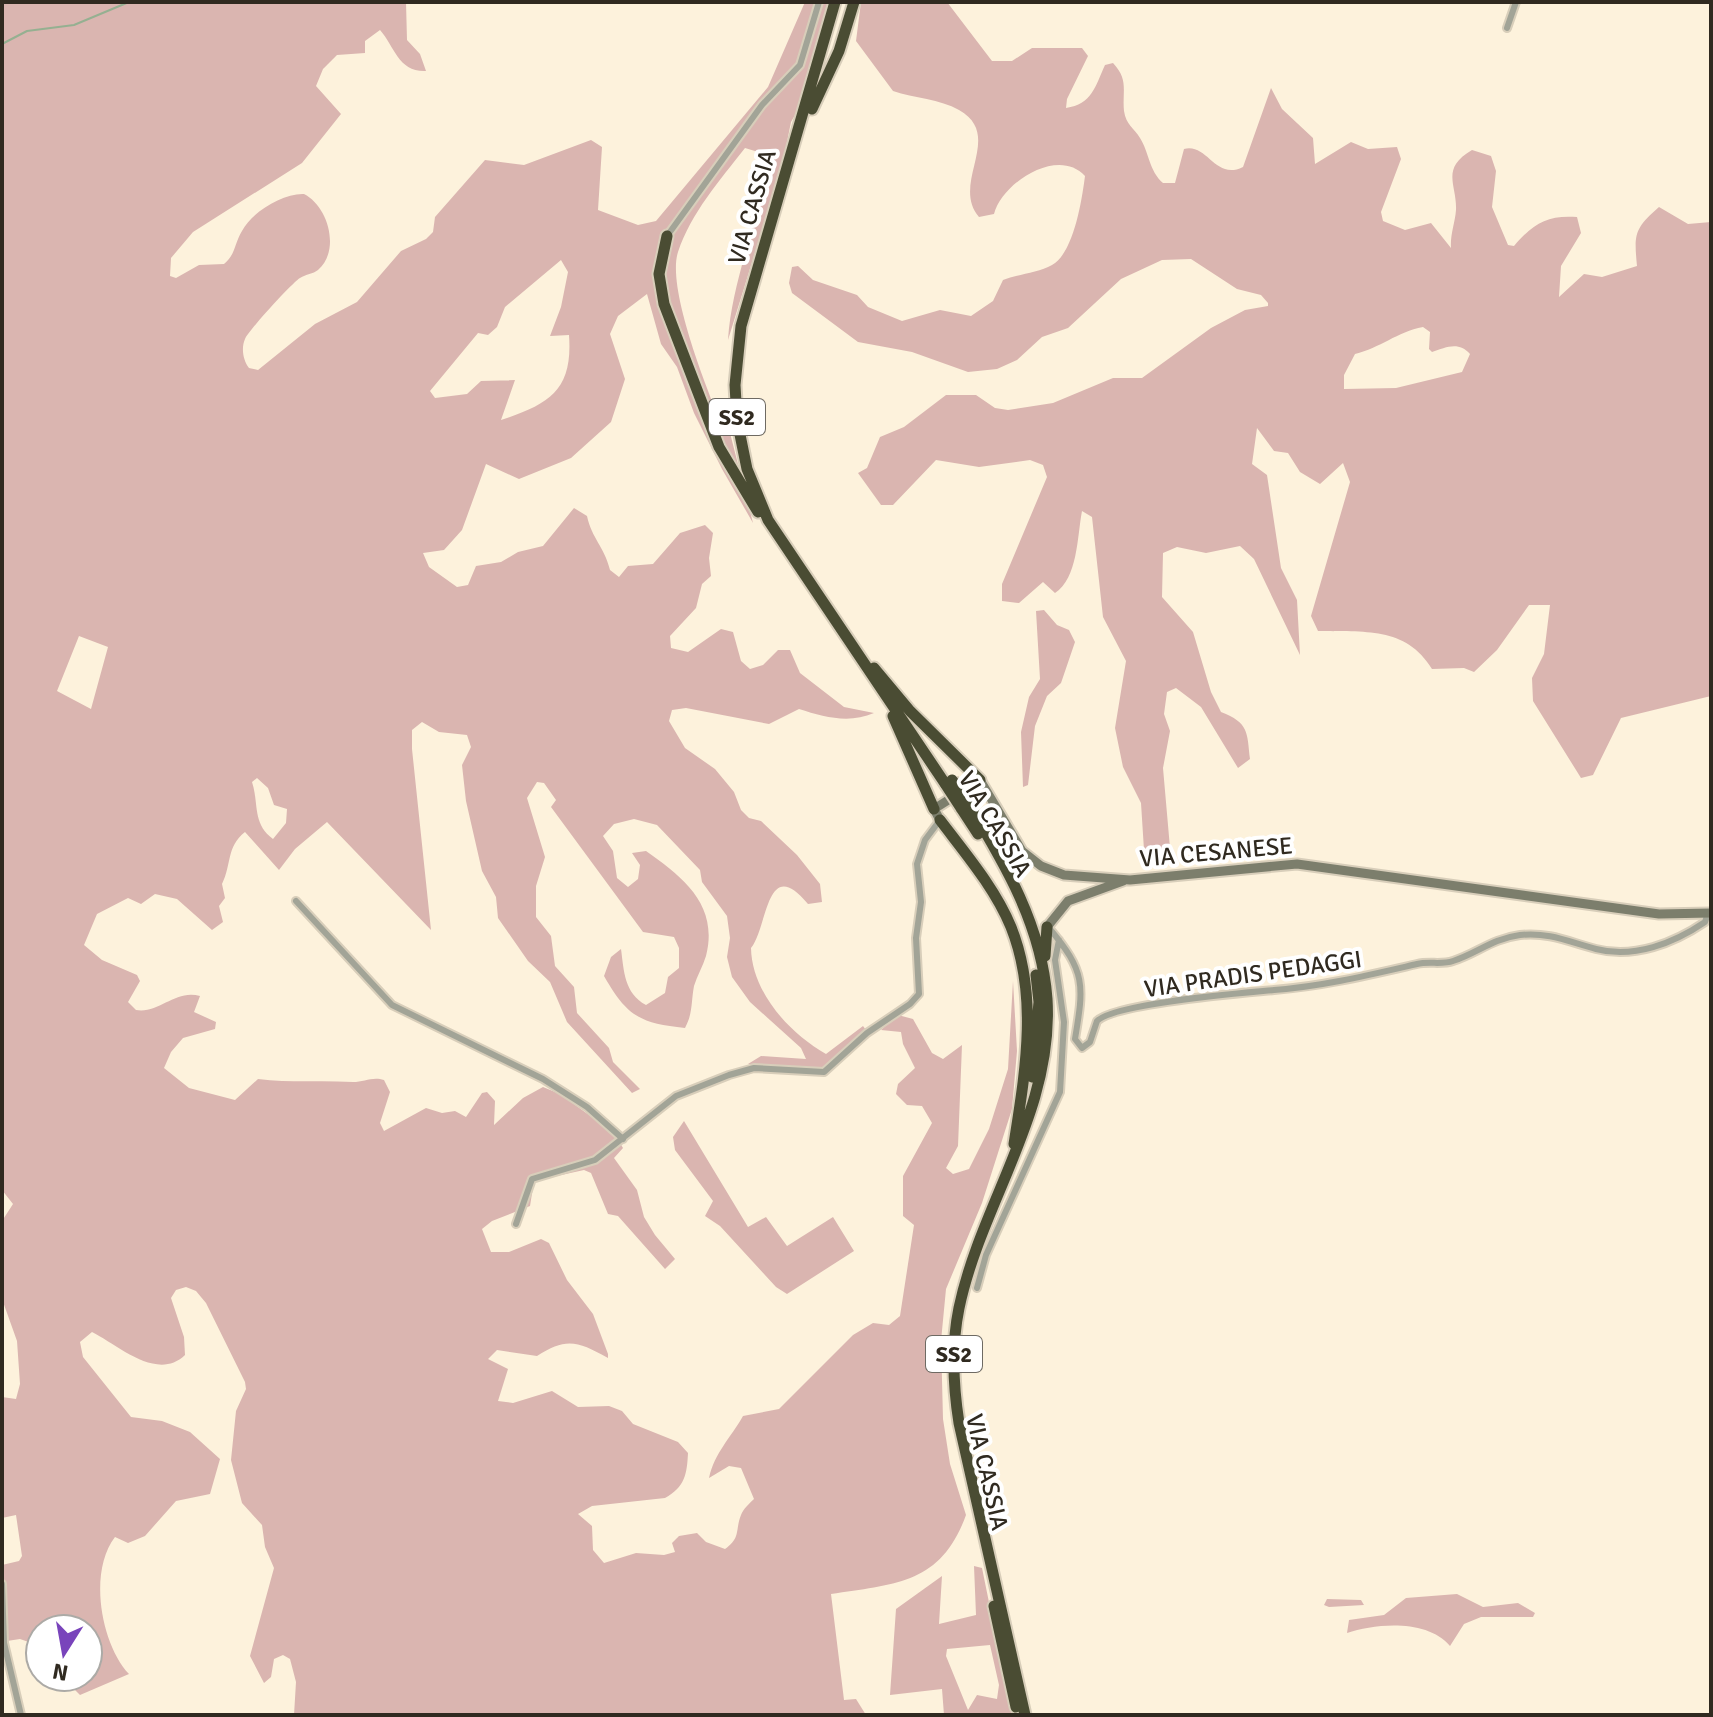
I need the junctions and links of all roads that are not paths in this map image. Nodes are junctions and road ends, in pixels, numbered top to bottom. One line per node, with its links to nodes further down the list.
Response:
1 (819, 2): 8 (street)
2 (835, 2): 9 (highway, VIA CASSIA / SS2)
3 (842, 2): 7 (highway, VIA CASSIA / SS2)
4 (854, 2): 7 (highway)
5 (1516, 2): 6 (street)
6 (1507, 28)
7 (812, 109): 10 (highway, VIA CASSIA / SS2)
8 (667, 236): 9 (highway)
9 (785, 547): 11 (highway, VIA CASSIA / SS2)
10 (874, 668): 12 (highway); 13 (highway, VIA CASSIA / SS2)
11 (879, 687): 13 (highway, VIA CASSIA / SS2); 15 (highway)
12 (980, 780): 15 (street); 16 (street, VIA CESANESE)
13 (949, 783): 14 (highway, VIA CASSIA / SS2, bridge)
14 (965, 805): 21 (highway, VIA CASSIA / SS2); 23 (highway, VIA CASSIA / SS2)
15 (937, 814): 22 (street); 23 (highway)
16 (1130, 880): 18 (street, VIA CESANESE); 19 (street)
17 (296, 901): 22 (street)
18 (1709, 913): 20 (street, VIA PRADIS PEDAGGI)
19 (1047, 927): 20 (street, VIA PRADIS PEDAGGI); 21 (highway)
20 (1059, 940): 25 (street)
21 (1047, 1000): 29 (highway, VIA CASSIA / SS2)
22 (623, 1139): 24 (street)
23 (1014, 1144): 28 (highway, VIA CASSIA / SS2)
24 (516, 1224)
25 (977, 1288)
26 (2, 1584): 27 (street)
27 (21, 1715)
28 (1018, 1715)
29 (1025, 1715)

